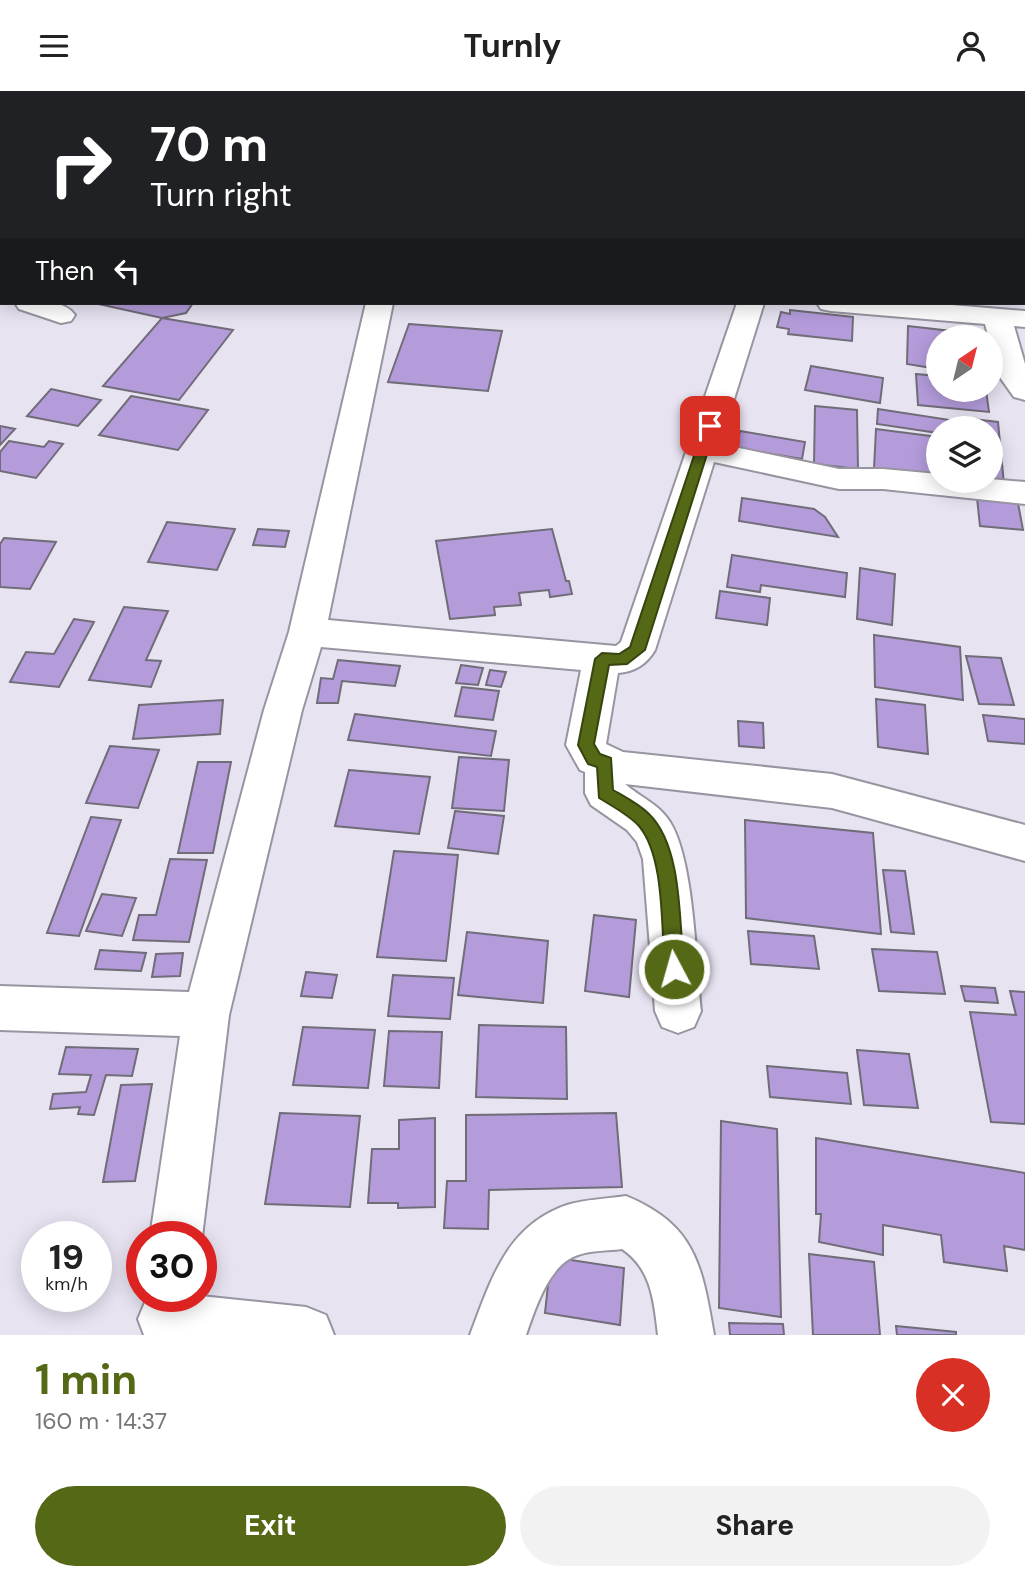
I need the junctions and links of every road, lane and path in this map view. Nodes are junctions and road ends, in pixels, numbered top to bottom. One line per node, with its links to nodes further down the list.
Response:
1 (34, 305): 5 (street)
2 (379, 305): 10 (street)
3 (749, 305): 8 (street)
4 (855, 305): 6 (street)
5 (61, 315)
6 (1011, 318): 7 (street)
7 (1025, 391)
8 (702, 450): 9 (street); 11 (street)
9 (1025, 493)
10 (307, 632): 11 (street); 16 (street)
11 (602, 659): 12 (street)
12 (605, 762): 13 (street); 15 (street)
13 (1025, 843)
14 (0, 1008): 16 (street)
15 (678, 1011)
16 (206, 1014): 17 (street)
17 (178, 1221)
18 (165, 1317): 19 (street)
19 (306, 1335)
20 (498, 1335): 21 (street)
21 (686, 1335)

